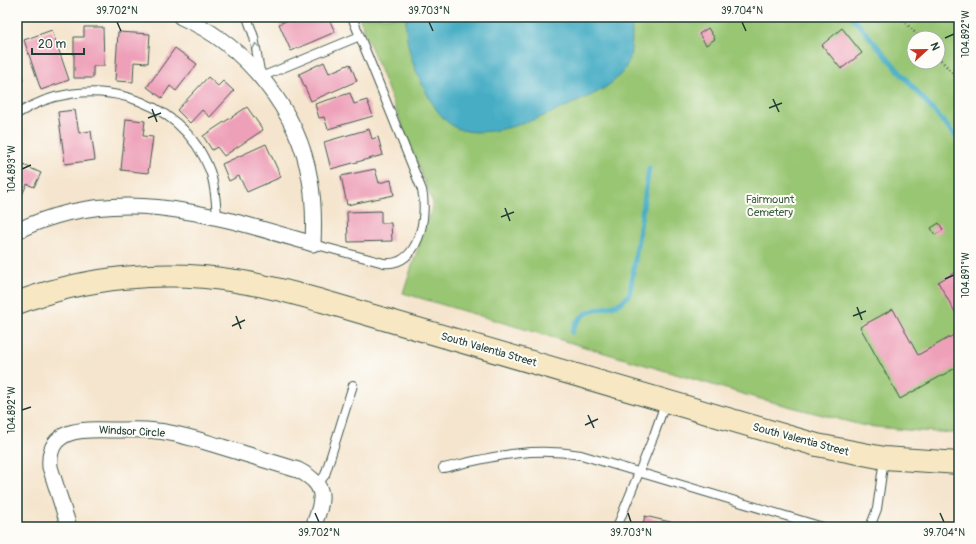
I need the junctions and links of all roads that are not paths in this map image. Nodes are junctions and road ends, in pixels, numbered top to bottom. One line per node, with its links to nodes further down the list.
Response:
1 (181, 17): 5 (street)
2 (247, 17): 5 (lane, one-way to 2)
3 (352, 17): 4 (lane)
4 (360, 36): 5 (lane); 9 (lane)
5 (261, 77): 9 (street)
6 (17, 114): 7 (lane)
7 (217, 216): 8 (street); 9 (street)
8 (17, 231)
9 (313, 244)
10 (17, 303): 12 (street, South Valentia Street)
11 (353, 385): 17 (lane)
12 (666, 401): 13 (street, South Valentia Street); 16 (lane)
13 (884, 458): 14 (street, South Valentia Street); 22 (lane)
14 (959, 463)
15 (443, 468): 16 (lane)
16 (638, 474): 20 (lane); 21 (lane)
17 (318, 484): 18 (street, Windsor Circle); 19 (street)
18 (69, 527)
19 (313, 527)
20 (617, 527)
21 (822, 527)
22 (870, 527)

